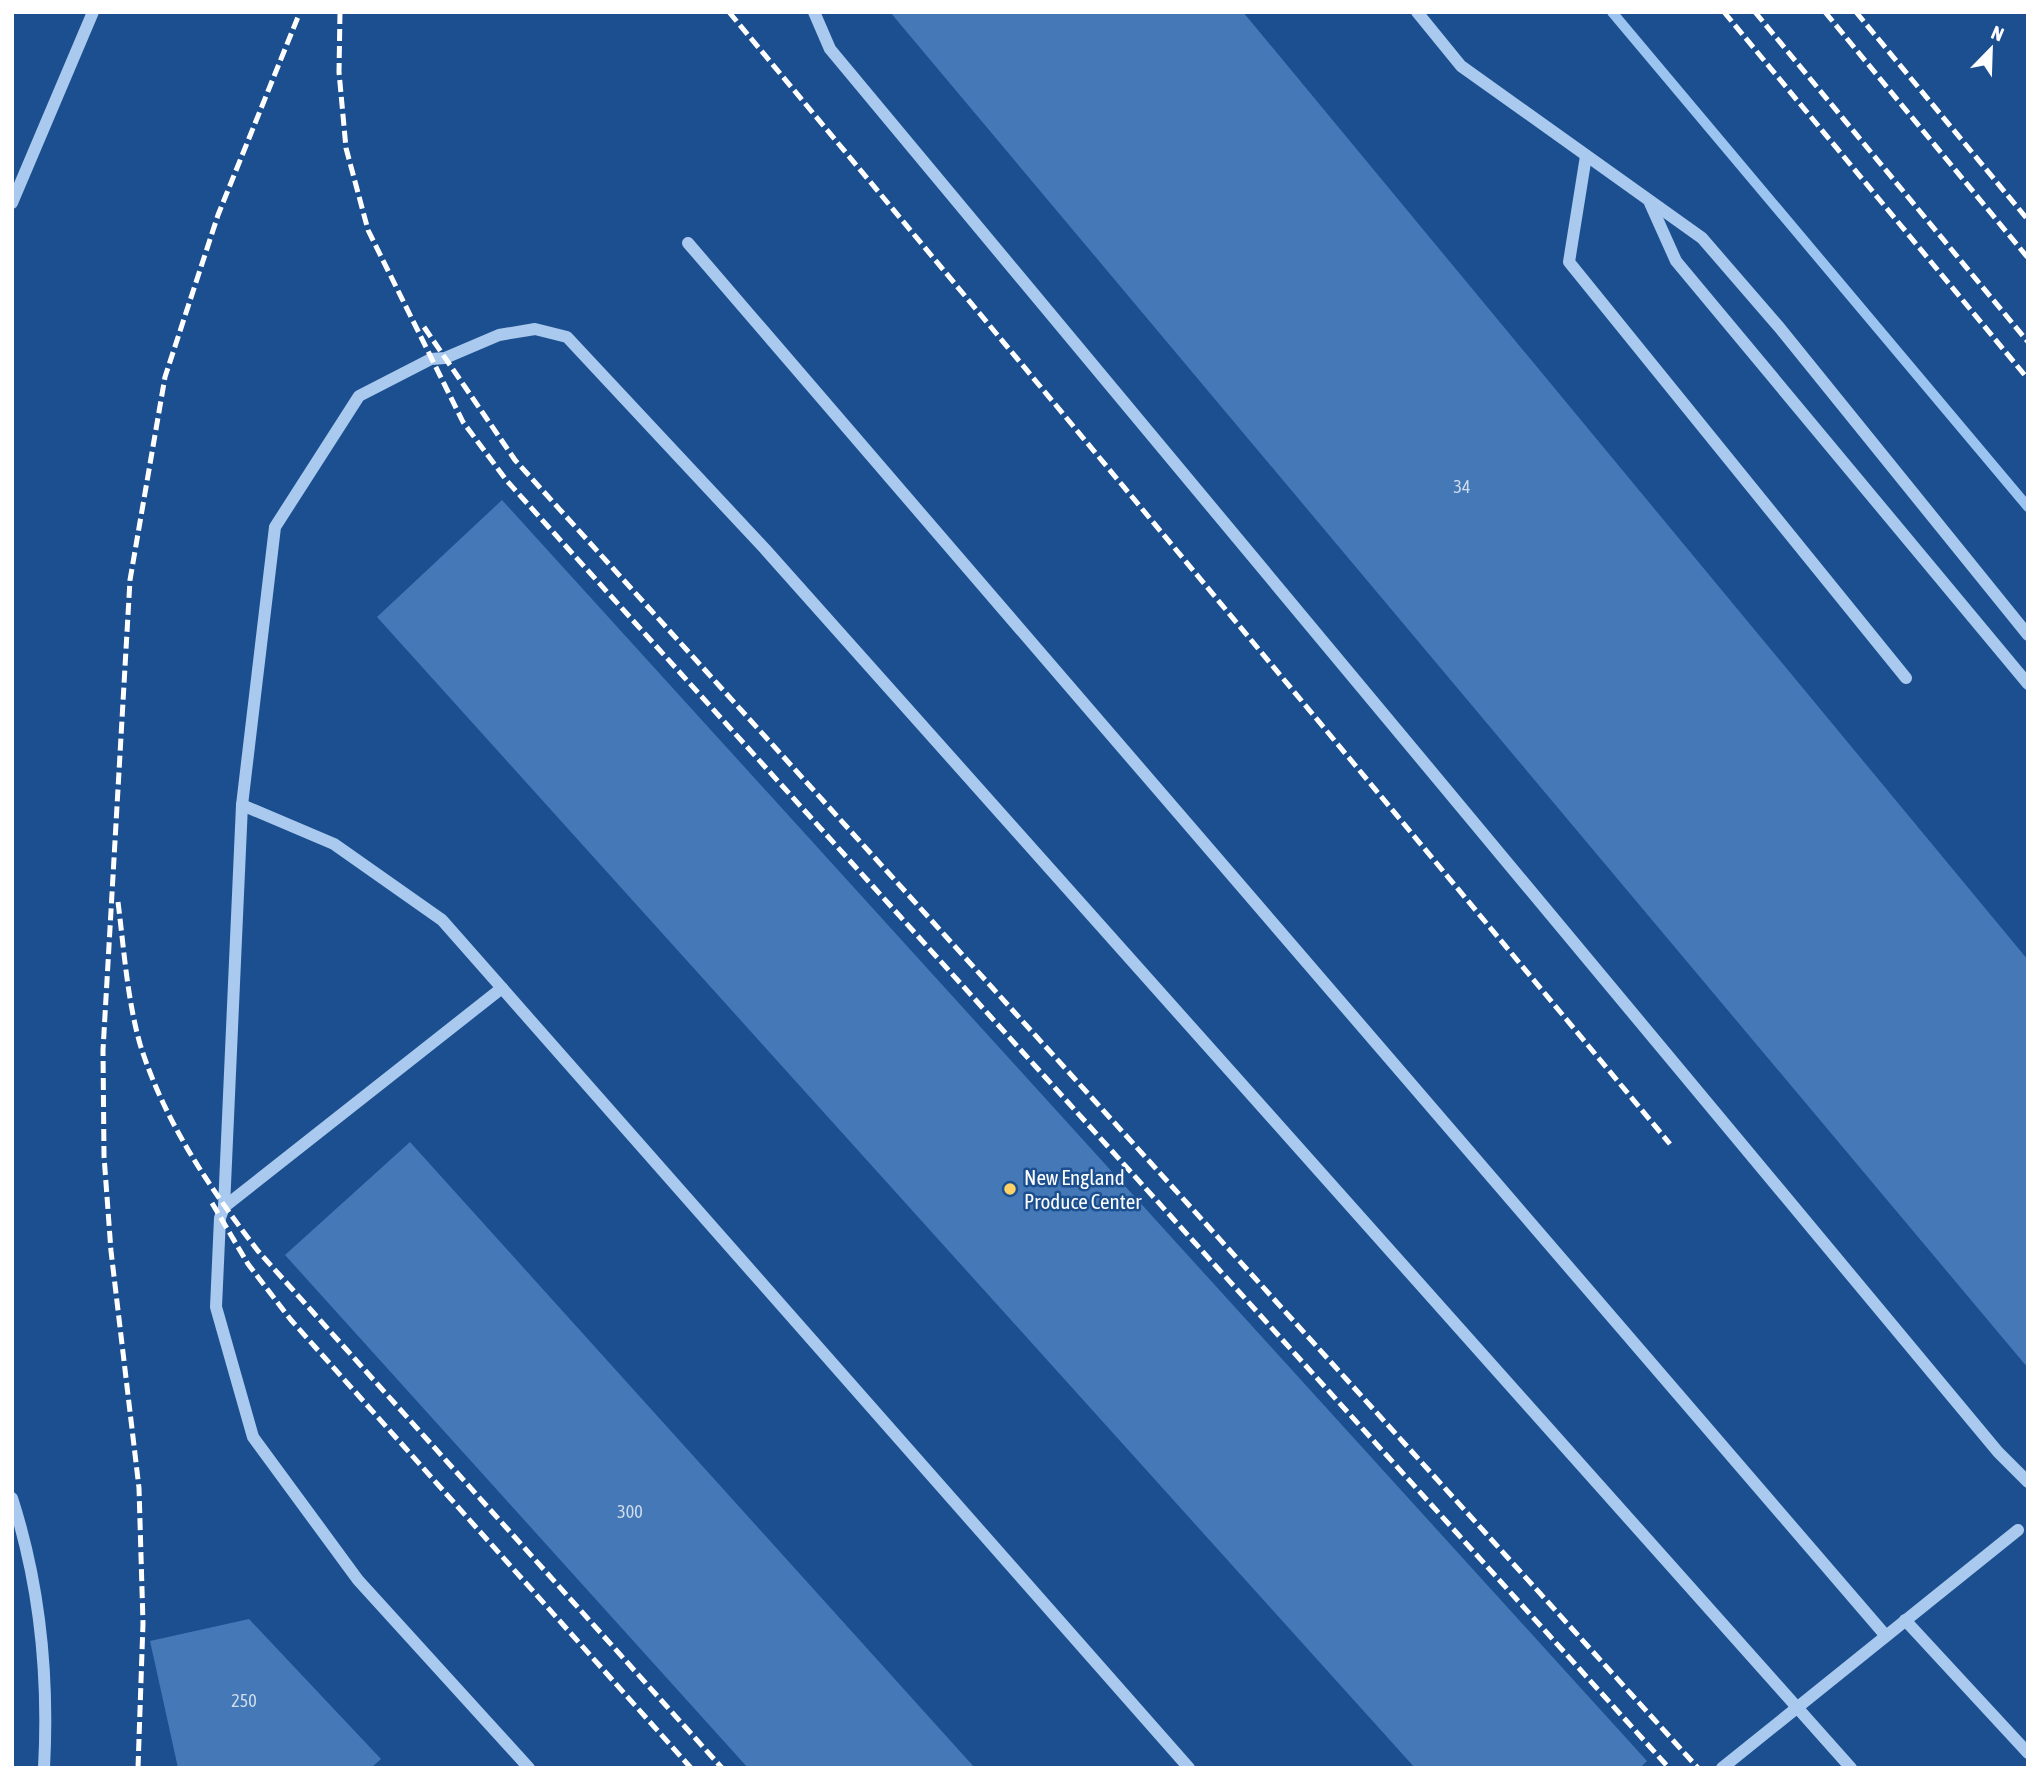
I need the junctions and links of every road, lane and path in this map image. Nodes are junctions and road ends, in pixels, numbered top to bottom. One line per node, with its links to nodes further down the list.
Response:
1 (93, 12): 6 (lane)
2 (814, 12): 14 (lane)
3 (1417, 12): 4 (lane)
4 (1586, 156): 5 (lane); 9 (lane)
5 (1650, 202): 8 (lane); 10 (lane)
6 (12, 203)
7 (688, 243): 18 (lane)
8 (2028, 635)
9 (1906, 678)
10 (2028, 684)
11 (242, 805): 12 (lane); 13 (lane); 19 (lane)
12 (502, 988): 13 (lane); 23 (lane)
13 (224, 1207): 22 (lane)
14 (2028, 1482)
15 (12, 1497): 21 (lane)
16 (2018, 1530): 17 (lane)
17 (1905, 1620): 18 (lane); 20 (lane)
18 (1886, 1636): 19 (lane)
19 (1797, 1707): 24 (lane); 25 (lane)
20 (2028, 1753)
21 (44, 1768)
22 (529, 1768)
23 (1189, 1768)
24 (1721, 1768)
25 (1851, 1768)

